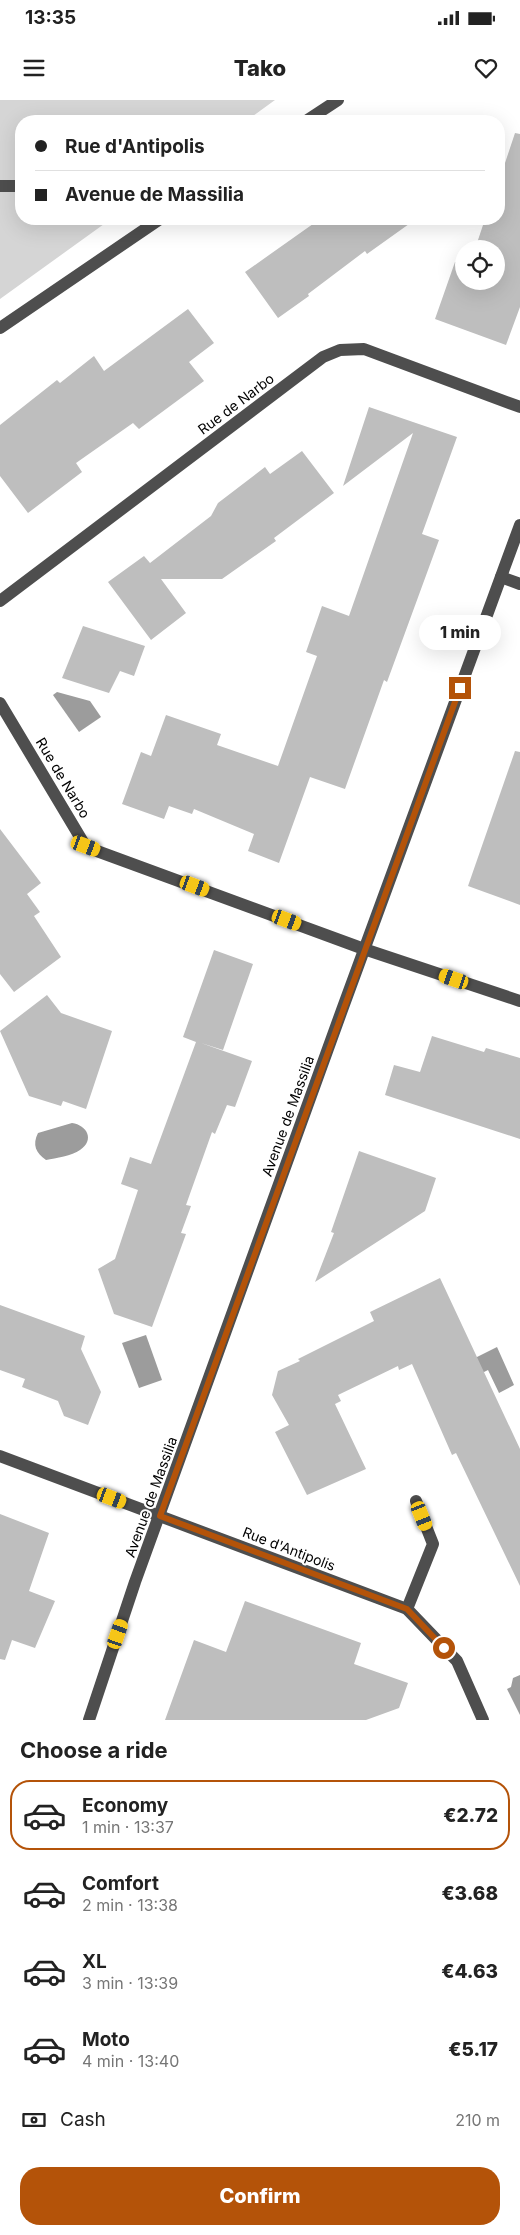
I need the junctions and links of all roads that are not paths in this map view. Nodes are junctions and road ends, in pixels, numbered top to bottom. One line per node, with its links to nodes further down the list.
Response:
1 (338, 100): 2 (street)
2 (315, 115)
3 (0, 186): 4 (street)
4 (15, 186)
5 (151, 225): 6 (street)
6 (0, 328)
7 (520, 408): 11 (street, Rue de Narbo)
8 (520, 524): 9 (street, Avenue de Massilia)
9 (501, 577): 10 (street); 13 (street, Avenue de Massilia)
10 (520, 584)
11 (0, 601)
12 (0, 703): 13 (street, Rue de Narbo)
13 (364, 949): 14 (street, Rue de Narbo); 17 (street, Avenue de Massilia)
14 (520, 1001)
15 (0, 1456): 17 (street, Rue d'Antipolis)
16 (416, 1501): 18 (street)
17 (160, 1516): 18 (street, Rue d'Antipolis); 19 (street, Avenue de Massilia)
18 (407, 1609): 20 (street, Rue d'Antipolis)
19 (89, 1720)
20 (483, 1720)

